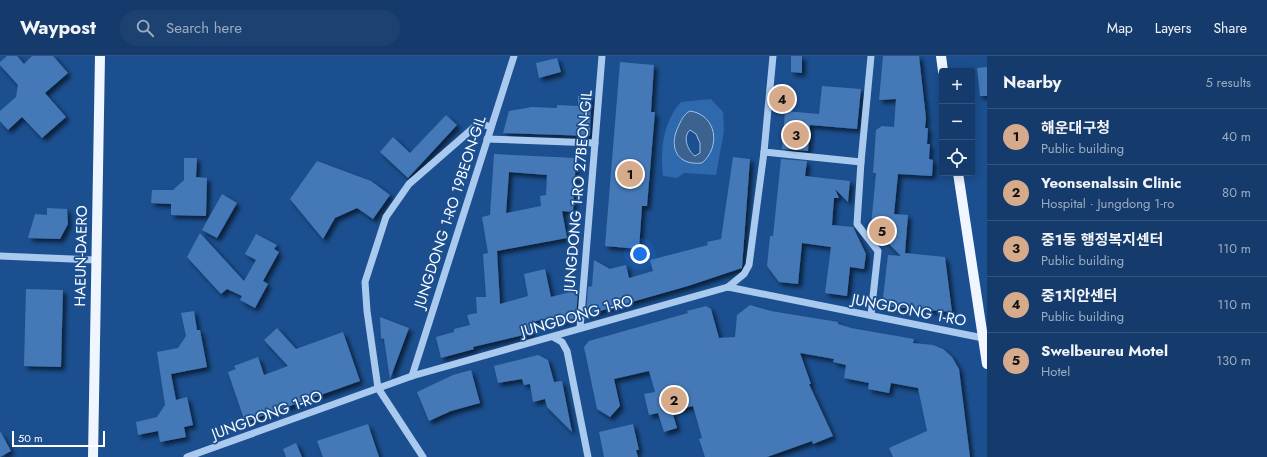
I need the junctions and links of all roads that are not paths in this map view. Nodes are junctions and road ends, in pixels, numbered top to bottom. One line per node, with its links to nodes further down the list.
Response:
1 (100, 56): 15 (main road, HAEUN-DAERO)
2 (514, 56): 8 (street, JUNGDONG 1-RO 19BEON-GIL)
3 (602, 56): 10 (street, JUNGDONG 1-RO 27BEON-GIL)
4 (773, 56): 11 (street)
5 (871, 56): 12 (street)
6 (941, 56): 7 (main road)
7 (943, 68)
8 (491, 127): 9 (street, JUNGDONG 1-RO 19BEON-GIL); 23 (street)
9 (487, 139): 10 (street); 22 (street, JUNGDONG 1-RO 19BEON-GIL)
10 (595, 143): 18 (street, JUNGDONG 1-RO 27BEON-GIL)
11 (764, 152): 12 (street); 16 (street)
12 (861, 162): 17 (street)
13 (958, 176): 20 (main road)
14 (0, 256): 15 (street)
15 (96, 260): 24 (main road, HAEUN-DAERO)
16 (728, 287): 17 (street, JUNGDONG 1-RO); 18 (street, JUNGDONG 1-RO)
17 (871, 315): 20 (street, JUNGDONG 1-RO)
18 (580, 328): 19 (street, JUNGDONG 1-RO)
19 (552, 337): 22 (street, JUNGDONG 1-RO); 27 (street)
20 (983, 338): 21 (main road)
21 (987, 364)
22 (412, 376): 23 (street, JUNGDONG 1-RO)
23 (378, 388): 25 (street, JUNGDONG 1-RO); 26 (street)
24 (93, 457)
25 (189, 457)
26 (423, 457)
27 (588, 457)

